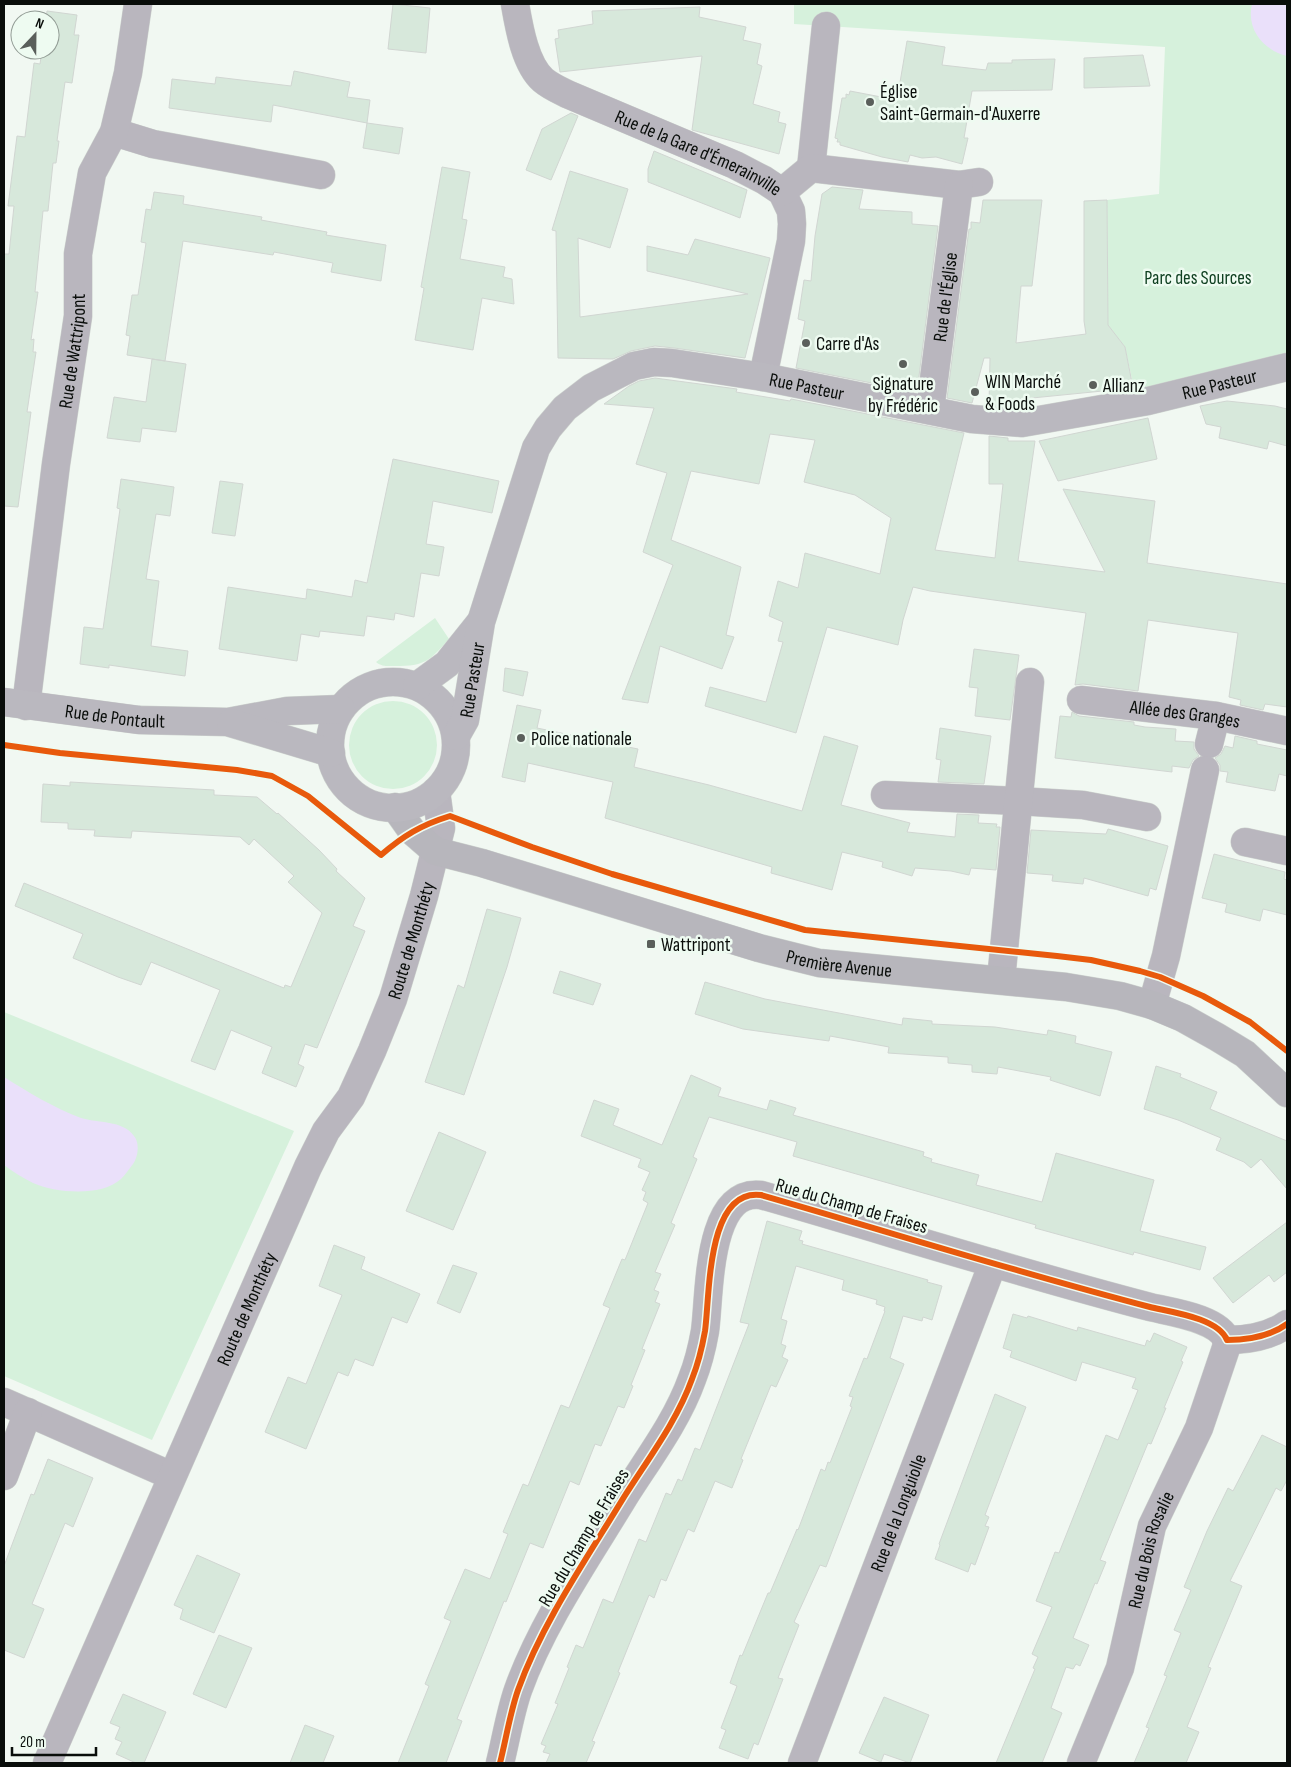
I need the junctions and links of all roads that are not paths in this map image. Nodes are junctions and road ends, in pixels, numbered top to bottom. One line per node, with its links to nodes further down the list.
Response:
1 (138, 4): 4 (street, Rue de Wattripont)
2 (515, 4): 7 (street, Rue de la Gare d'Émerainville)
3 (826, 26): 5 (street)
4 (114, 132): 6 (street); 15 (street, Rue de Wattripont)
5 (811, 168): 7 (street); 10 (street, Rue de l'Église)
6 (321, 175)
7 (782, 192): 9 (street, Rue de la Gare d'Émerainville)
8 (1287, 367): 10 (main road, Rue Pasteur)
9 (763, 377): 10 (main road, Rue Pasteur); 11 (main road, Rue Pasteur)
10 (930, 410)
11 (481, 622): 13 (main road, Rue Pasteur); 20 (main road, Rue Pasteur)
12 (1030, 682): 24 (street)
13 (417, 686): 16 (main road); 20 (main road)
14 (1081, 700): 17 (street, Allée des Granges)
15 (15, 704): 18 (main road, Rue de Pontault)
16 (341, 709): 18 (main road, Rue de Pontault); 21 (main road)
17 (1216, 716): 19 (street, Allée des Granges); 31 (street)
18 (228, 722): 21 (main road, Rue de Pontault)
19 (1287, 731)
20 (456, 736): 22 (main road)
21 (331, 753): 25 (main road)
22 (436, 791): 25 (main road); 28 (street, Route de Monthéty)
23 (885, 795): 24 (street)
24 (1018, 801): 26 (street); 30 (street)
25 (395, 808): 28 (main road, Première Avenue)
26 (1147, 817)
27 (1246, 842): 29 (street)
28 (435, 851): 30 (main road, Première Avenue); 38 (street, Route de Monthéty)
29 (1287, 851)
30 (1001, 980): 31 (main road, Première Avenue)
31 (1152, 1005): 32 (main road, Première Avenue)
32 (1287, 1093)
33 (993, 1262): 35 (street, Rue du Champ de Fraises); 40 (street, Rue du Champ de Fraises); 41 (street, Rue de la Longuiolle)
34 (1287, 1324): 35 (street)
35 (1226, 1340): 42 (street, Rue du Bois Rosalie)
36 (16, 1407): 37 (street); 38 (street)
37 (4, 1476)
38 (172, 1476): 39 (street, Route de Monthéty)
39 (47, 1763)
40 (500, 1763)
41 (802, 1763)
42 (1081, 1763)

